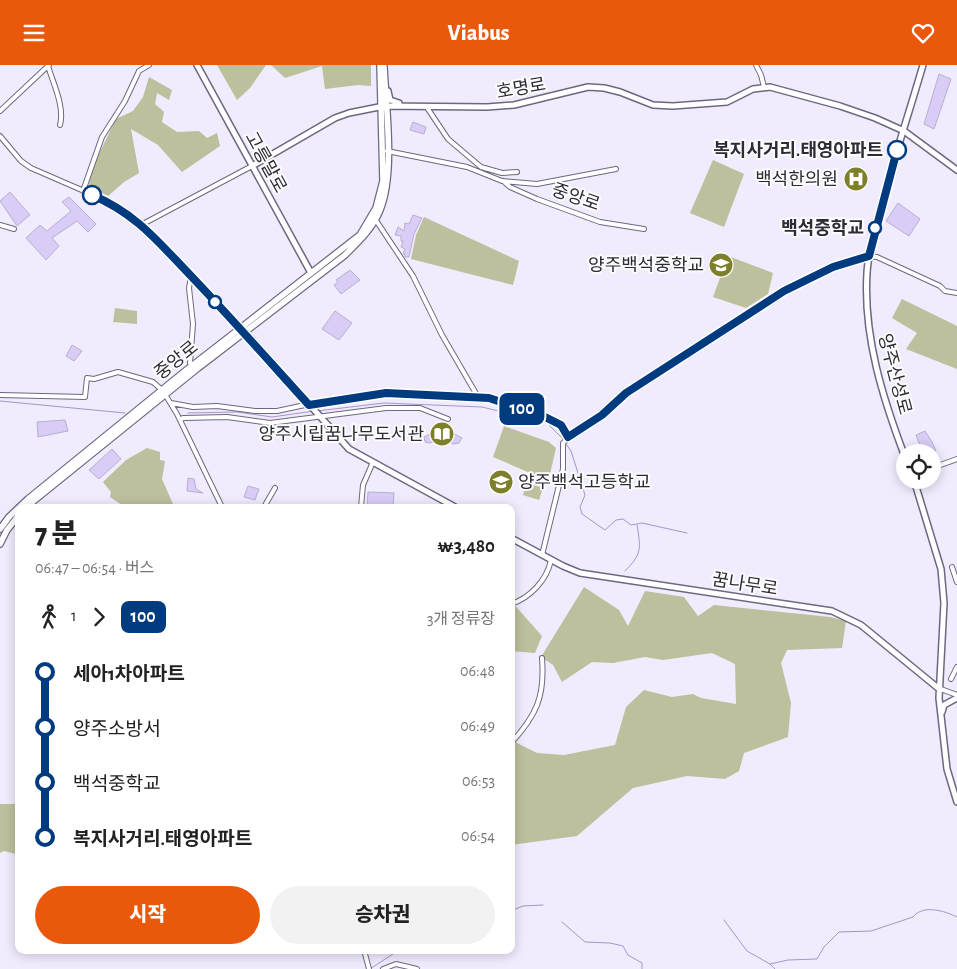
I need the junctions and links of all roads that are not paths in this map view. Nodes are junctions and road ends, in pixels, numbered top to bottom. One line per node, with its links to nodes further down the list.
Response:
1 (49, 65): 10 (street); 11 (street)
2 (149, 65): 20 (street)
3 (197, 65): 15 (street, 고릉말로)
4 (756, 65): 7 (street)
5 (923, 65): 12 (street, 양주산성로)
6 (383, 66): 8 (main road, 중앙로); 9 (street)
7 (764, 87): 9 (street, 호명로); 12 (street)
8 (384, 106): 9 (street, 호명로); 14 (main road, 중앙로); 15 (street)
9 (424, 106): 18 (street)
10 (0, 111)
11 (60, 125)
12 (904, 131): 17 (street); 26 (street, 양주산성로)
13 (0, 136): 20 (street)
14 (385, 151): 19 (street, 중앙로); 21 (main road, 중앙로)
15 (252, 166): 23 (street); 27 (street, 고릉말로)
16 (616, 169): 19 (street, 중앙로)
17 (957, 170)
18 (517, 172)
19 (502, 181): 25 (street, 중앙로)
20 (83, 191): 23 (street)
21 (374, 218): 27 (main road, 중앙로); 30 (main road, 중앙로); 34 (street)
22 (0, 225): 24 (street)
23 (141, 225): 28 (street)
24 (14, 229)
25 (644, 229)
26 (869, 256): 29 (street); 41 (street); 42 (street, 양주산성로)
27 (311, 273): 30 (main road, 중앙로)
28 (191, 277): 30 (street); 31 (street)
29 (957, 293)
30 (243, 330): 31 (main road, 중앙로); 32 (main road, 중앙로); 36 (street)
31 (192, 366): 32 (main road, 중앙로)
32 (165, 393): 33 (street); 35 (street); 40 (main road, 중앙로)
33 (0, 395)
34 (478, 397): 36 (street); 41 (street)
35 (172, 405): 36 (street); 39 (street)
36 (309, 405): 37 (street)
37 (320, 415): 38 (street); 39 (street); 44 (street)
38 (448, 419)
39 (180, 420): 50 (street)
40 (116, 431): 48 (main road, 중앙로); 49 (main road, 중앙로)
41 (566, 440): 60 (street)
42 (901, 444)
43 (957, 459): 45 (street)
44 (373, 462): 52 (street); 53 (street)
45 (941, 465)
46 (275, 488): 51 (street)
47 (917, 489): 68 (street)
48 (22, 504)
49 (30, 504)
50 (221, 504)
51 (266, 504)
52 (361, 504)
53 (446, 504)
54 (15, 511): 56 (main road, 중앙로)
55 (15, 520): 57 (main road)
56 (1, 525): 57 (street)
57 (7, 530): 59 (main road)
58 (515, 540): 60 (street, 꿈나무로)
59 (0, 545)
60 (542, 555): 61 (street, 꿈나무로)
61 (551, 560): 64 (street); 68 (street, 꿈나무로)
62 (952, 567): 63 (street)
63 (957, 582)
64 (515, 603)
65 (542, 658): 71 (street)
66 (957, 667): 67 (street)
67 (951, 679)
68 (938, 688): 69 (street, 꿈나무로); 70 (street)
69 (957, 696): 70 (street)
70 (941, 718): 72 (street)
71 (515, 739)
72 (957, 802)
73 (365, 954): 74 (street)
74 (369, 969)
75 (383, 969): 76 (street)
76 (417, 969)

